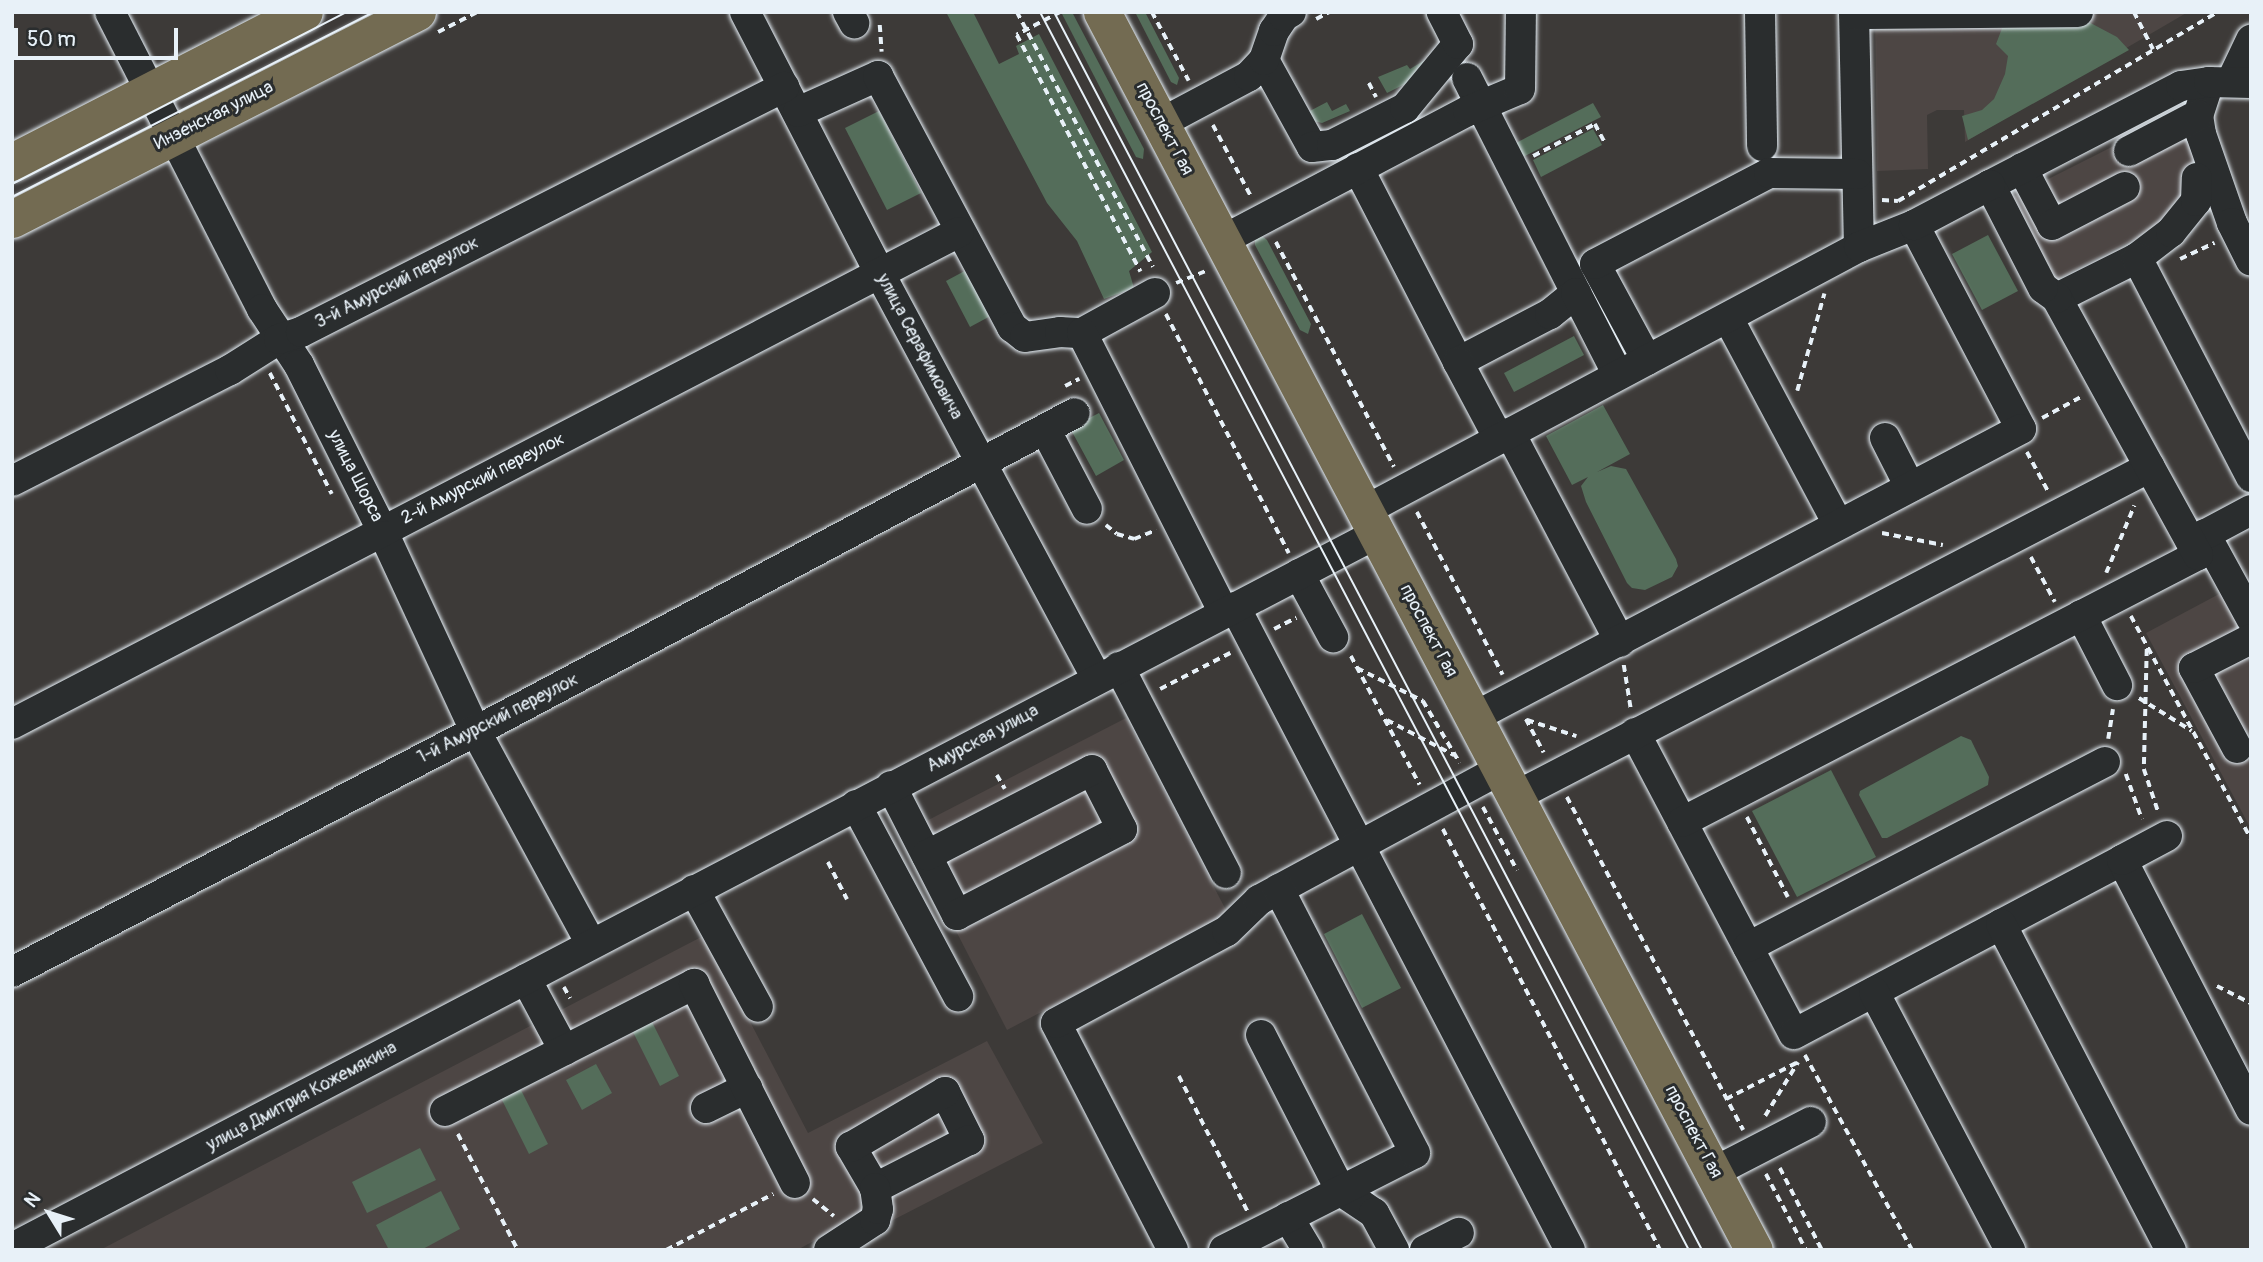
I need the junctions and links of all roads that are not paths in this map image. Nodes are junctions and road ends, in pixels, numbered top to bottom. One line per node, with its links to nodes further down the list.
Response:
1 (110, 12): 18 (street, улица Щорса)
2 (304, 12): 18 (main road)
3 (417, 12): 23 (main road, Инзенская улица)
4 (746, 12): 19 (street, улица Серафимовича)
5 (1102, 12): 22 (main road, проспект Гая)
6 (1442, 12): 15 (street)
7 (1521, 12): 20 (street)
8 (1760, 12): 24 (street)
9 (2078, 12): 13 (street)
10 (1286, 13): 15 (street)
11 (1854, 13): 12 (street); 31 (street)
12 (1922, 13): 13 (street)
13 (1985, 13)
14 (2251, 40): 17 (street)
15 (1264, 60): 22 (street)
16 (1467, 78): 20 (street)
17 (2230, 82): 21 (street); 28 (street, Амурская улица)
18 (150, 92): 23 (street, улица Щорса); 26 (main road)
19 (791, 99): 35 (street, 3-й Амурский переулок); 40 (street, улица Серафимовича); 46 (street, 3-й Амурский переулок)
20 (1480, 105): 27 (street); 42 (street)
21 (2199, 115): 25 (street); 38 (street)
22 (1161, 123): 36 (main road, проспект Гая)
23 (174, 136): 33 (main road, Инзенская улица); 46 (street, улица Щорса)
24 (1762, 146)
25 (2129, 151)
26 (12, 162)
27 (1358, 168): 36 (street); 48 (street)
28 (2022, 168): 30 (street, Амурская улица); 32 (street)
29 (2197, 178): 39 (street)
30 (1990, 185): 34 (street, Амурская улица); 43 (street)
31 (1864, 187): 37 (street); 47 (street)
32 (2126, 187)
33 (12, 219)
34 (1914, 225): 37 (street, Амурская улица); 58 (street)
35 (960, 232): 40 (street, 2-й Амурский переулок); 45 (street)
36 (1223, 240): 61 (main road, проспект Гая)
37 (1859, 247): 44 (street, Амурская улица)
38 (2251, 261)
39 (2141, 267): 43 (street); 56 (street)
40 (880, 274): 54 (street, улица Серафимовича); 63 (street, 2-й Амурский переулок)
41 (1155, 293): 45 (street)
42 (1576, 293): 48 (street); 49 (street)
43 (2057, 298): 55 (street)
44 (1728, 318): 47 (street, Амурская улица); 62 (street)
45 (1082, 333): 66 (street)
46 (269, 345): 57 (street, 3-й Амурский переулок); 63 (street, улица Щорса)
47 (1647, 360): 49 (street, Амурская улица)
48 (1458, 362): 52 (street)
49 (1618, 375): 52 (street, Амурская улица)
50 (1075, 413): 51 (street, 1-й Амурский переулок)
51 (1045, 429): 54 (street, 1-й Амурский переулок); 59 (street)
52 (1505, 436): 61 (street, Амурская улица); 71 (street)
53 (1885, 438): 58 (street)
54 (982, 463): 72 (street, улица Серафимовича); 76 (street, 1-й Амурский переулок)
55 (2150, 467): 64 (street); 77 (street)
56 (2251, 477)
57 (12, 481)
58 (1910, 487): 62 (street)
59 (1087, 509)
60 (2251, 510): 64 (street)
61 (1370, 522): 65 (street, Амурская улица); 74 (main road, проспект Гая)
62 (1838, 524): 71 (street)
63 (382, 530): 75 (street, 2-й Амурский переулок); 76 (street, улица Щорса)
64 (2198, 538): 67 (street); 68 (street)
65 (1299, 574): 66 (street, Амурская улица); 70 (street)
66 (1229, 610): 72 (street, Амурская улица); 84 (street)
67 (2079, 616): 73 (street); 83 (street)
68 (2251, 618)
69 (2251, 639): 78 (street)
70 (1339, 642)
71 (1620, 642): 74 (street)
72 (1108, 673): 81 (street, Амурская улица); 86 (street, улица Серафимовича)
73 (2117, 685)
74 (1474, 717): 80 (main road, проспект Гая)
75 (12, 724)
76 (475, 730): 90 (street, улица Щорса); 92 (street, 1-й Амурский переулок)
77 (1635, 733): 80 (street); 83 (street)
78 (2236, 748)
79 (2113, 752): 91 (street)
80 (1509, 783): 84 (street); 104 (main road, проспект Гая)
81 (891, 786): 82 (street, Амурская улица); 85 (street)
82 (856, 805): 88 (street, Амурская улица); 95 (street)
83 (1682, 822): 91 (street)
84 (1359, 846): 87 (street); 117 (street)
85 (927, 855): 85 (street)
86 (1226, 873)
87 (1279, 889): 107 (street); 112 (street)
88 (694, 890): 90 (street, Амурская улица); 96 (street)
89 (2001, 924): 94 (street); 101 (street); 120 (street)
90 (591, 944): 93 (street, улица Дмитрия Кожемякина)
91 (1748, 947): 94 (street)
92 (12, 972)
93 (526, 979): 98 (street); 110 (street, улица Дмитрия Кожемякина)
94 (1874, 992): 119 (street)
95 (958, 996)
96 (758, 1007)
97 (1261, 1035): 107 (street)
98 (564, 1050): 99 (street); 102 (street)
99 (747, 1088): 100 (street); 105 (street)
100 (706, 1108)
101 (2251, 1110)
102 (445, 1111)
103 (1811, 1122): 104 (street)
104 (1714, 1172): 118 (main road, проспект Гая)
105 (795, 1183)
106 (875, 1188): 111 (street)
107 (1341, 1191): 108 (street); 115 (street)
108 (1288, 1217): 113 (street); 114 (street)
109 (1459, 1233): 116 (street)
110 (12, 1248)
111 (828, 1250)
112 (1173, 1250)
113 (1224, 1250)
114 (1308, 1250)
115 (1394, 1250)
116 (1425, 1250)
117 (1570, 1250)
118 (1754, 1250)
119 (2010, 1250)
120 (2171, 1250)

